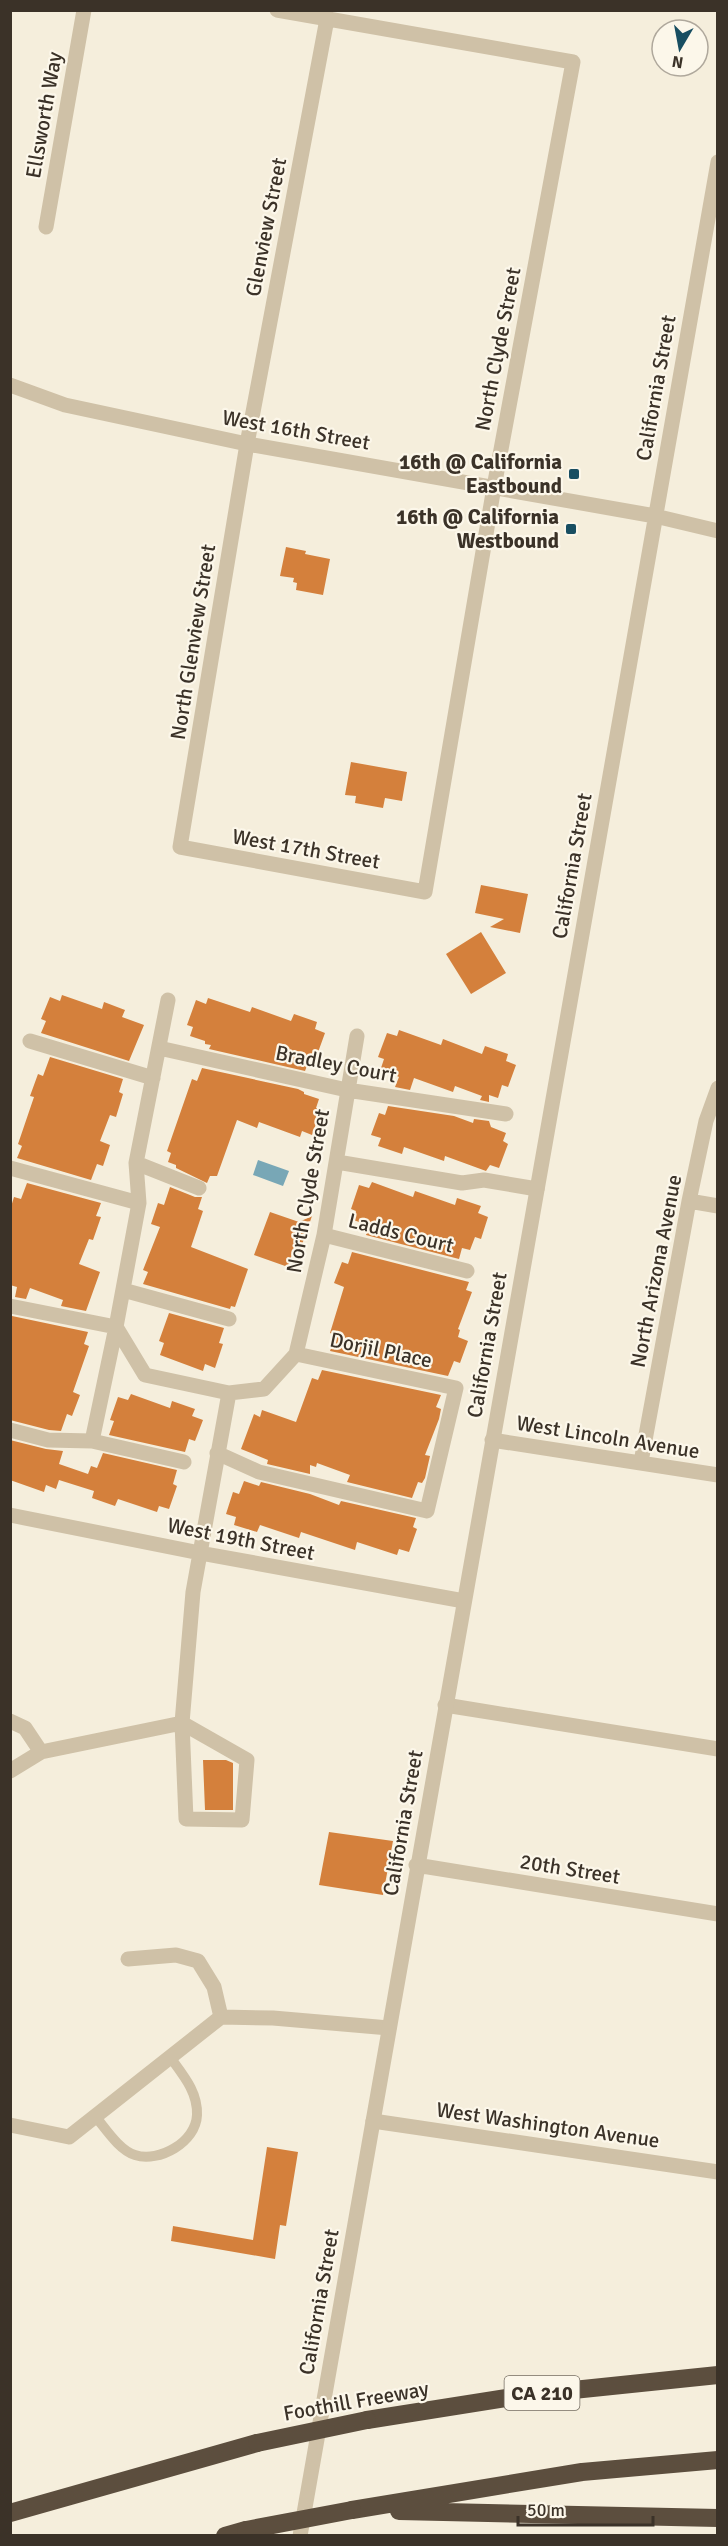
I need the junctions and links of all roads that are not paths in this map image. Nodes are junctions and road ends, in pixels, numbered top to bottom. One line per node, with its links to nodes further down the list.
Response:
1 (84, 10): 5 (street, Ellsworth Way)
2 (277, 10): 3 (street)
3 (327, 19): 7 (street, Glenview Street); 8 (street, North Clyde Street)
4 (717, 162): 9 (street, California Street)
5 (46, 227)
6 (10, 385): 7 (street, West 16th Street)
7 (247, 444): 8 (street, West 16th Street); 11 (street, North Glenview Street)
8 (494, 487): 9 (street, West 16th Street); 12 (street, North Clyde Street)
9 (655, 516): 10 (street, West 16th Street); 25 (street, California Street)
10 (717, 531)
11 (180, 847): 12 (street, West 17th Street)
12 (425, 892)
13 (168, 1000): 16 (street)
14 (357, 1036): 19 (street, North Clyde Street)
15 (30, 1041): 17 (street)
16 (159, 1048): 17 (street); 19 (street, Bradley Court)
17 (153, 1077): 22 (street)
18 (717, 1088): 26 (street, North Arizona Avenue)
19 (347, 1090): 20 (street, Bradley Court); 21 (street, North Clyde Street)
20 (506, 1114)
21 (337, 1162): 25 (street); 29 (street, North Clyde Street)
22 (136, 1163): 24 (street); 27 (street)
23 (10, 1168): 27 (street)
24 (199, 1188)
25 (537, 1189): 38 (street, California Street)
26 (689, 1201): 28 (street); 42 (street, North Arizona Avenue)
27 (139, 1203): 31 (street)
28 (717, 1206)
29 (324, 1235): 30 (street, Ladds Court); 35 (street, North Clyde Street)
30 (467, 1271)
31 (123, 1290): 33 (street); 34 (street)
32 (10, 1306): 34 (street)
33 (229, 1319)
34 (116, 1327): 36 (street); 39 (street)
35 (296, 1354): 36 (street); 40 (street, Dorjil Place)
36 (229, 1393): 40 (street)
37 (10, 1430): 39 (street)
38 (492, 1440): 42 (street, West Lincoln Avenue); 46 (street, California Street)
39 (92, 1441): 41 (street)
40 (217, 1453): 45 (street)
41 (184, 1462)
42 (641, 1462): 43 (street, West Lincoln Avenue)
43 (717, 1475)
44 (10, 1515): 45 (street, West 19th Street)
45 (200, 1553): 46 (street, West 19th Street); 49 (street)
46 (464, 1601): 47 (street, California Street)
47 (445, 1705): 50 (street); 53 (street, California Street)
48 (10, 1721): 51 (street)
49 (182, 1723): 49 (street); 51 (street)
50 (717, 1749)
51 (41, 1752): 52 (street)
52 (10, 1771)
53 (416, 1865): 54 (street, 20th Street); 57 (street, California Street)
54 (717, 1914)
55 (128, 1959): 56 (street)
56 (221, 2017): 57 (street); 58 (street)
57 (389, 2028): 60 (street, California Street)
58 (170, 2057): 59 (street); 59 (lane)
59 (95, 2116): 61 (street)
60 (373, 2121): 62 (street, West Washington Avenue); 69 (street, California Street)
61 (10, 2125)
62 (717, 2172)
63 (717, 2375): 66 (highway, Foothill Freeway / CA 210, bridge)
64 (717, 2460): 65 (highway)
65 (352, 2510): 67 (highway); 68 (highway, bridge)
66 (10, 2513)
67 (717, 2518)
68 (225, 2535)
69 (300, 2535)

